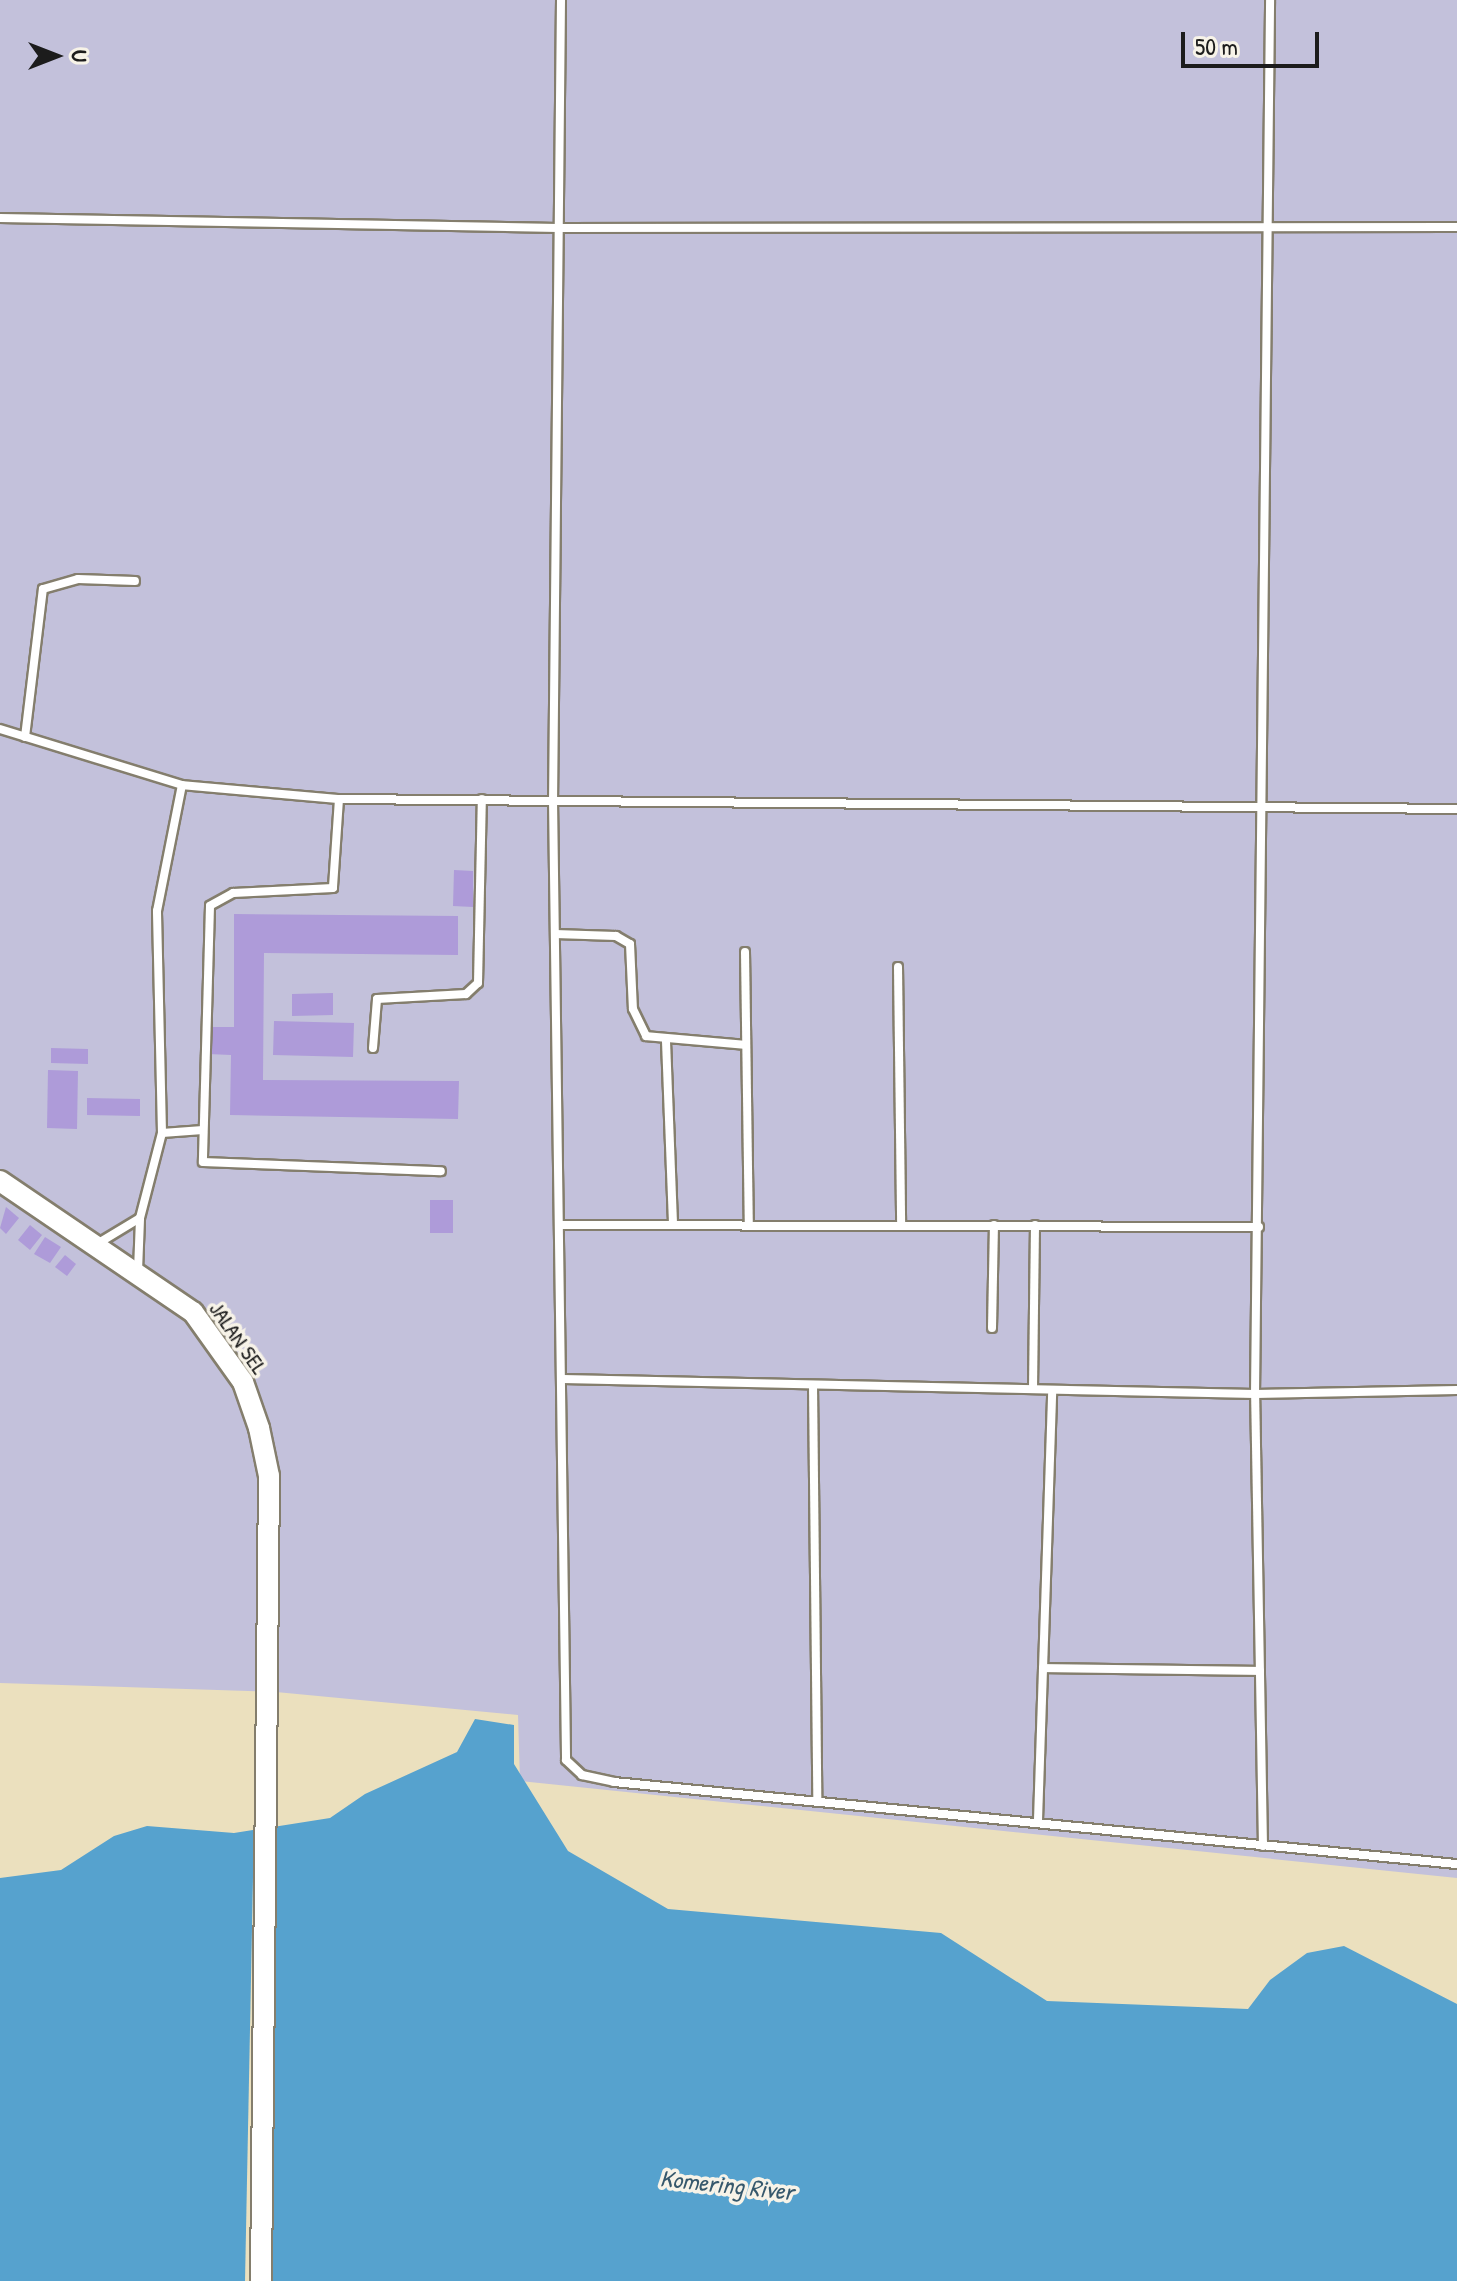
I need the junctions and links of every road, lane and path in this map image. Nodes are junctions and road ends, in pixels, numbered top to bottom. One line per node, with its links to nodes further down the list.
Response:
1 (561, 0): 5 (lane)
2 (1270, 0): 6 (lane)
3 (0, 218): 5 (lane)
4 (1457, 227): 6 (lane)
5 (558, 228): 6 (lane); 13 (lane)
6 (1267, 228): 14 (lane)
7 (135, 581): 9 (lane)
8 (0, 729): 9 (lane)
9 (25, 737): 10 (lane)
10 (182, 785): 11 (lane); 23 (lane)
11 (339, 799): 12 (lane); 22 (lane)
12 (482, 799): 13 (lane); 21 (lane)
13 (553, 800): 14 (lane); 16 (lane)
14 (1266, 806): 15 (lane); 33 (lane)
15 (1457, 809)
16 (555, 934): 19 (lane); 27 (lane)
17 (745, 952): 20 (lane)
18 (898, 967): 30 (lane)
19 (666, 1041): 20 (lane); 28 (lane)
20 (746, 1045): 29 (lane)
21 (373, 1048)
22 (203, 1130): 23 (lane); 24 (lane)
23 (162, 1133): 26 (lane)
24 (441, 1171)
25 (0, 1181): 34 (street, JALAN SEL)
26 (140, 1218): 34 (lane); 35 (lane)
27 (561, 1225): 28 (lane); 37 (lane)
28 (673, 1225): 29 (lane)
29 (749, 1225): 30 (lane)
30 (901, 1225): 31 (lane)
31 (994, 1225): 32 (lane); 36 (lane)
32 (1035, 1225): 33 (lane); 39 (lane)
33 (1259, 1227): 42 (lane)
34 (97, 1244): 35 (street, JALAN SEL)
35 (138, 1271): 49 (street, JALAN SEL)
36 (992, 1328)
37 (563, 1379): 38 (lane); 45 (lane)
38 (813, 1385): 39 (lane); 45 (lane)
39 (1033, 1389): 40 (lane)
40 (1052, 1390): 42 (lane); 43 (lane)
41 (1457, 1390): 42 (lane)
42 (1255, 1394): 44 (lane)
43 (1043, 1668): 44 (lane); 46 (lane)
44 (1260, 1671): 47 (lane)
45 (817, 1798): 46 (lane)
46 (1038, 1820): 47 (lane)
47 (1263, 1846): 48 (lane)
48 (1457, 1864)
49 (261, 2281)

